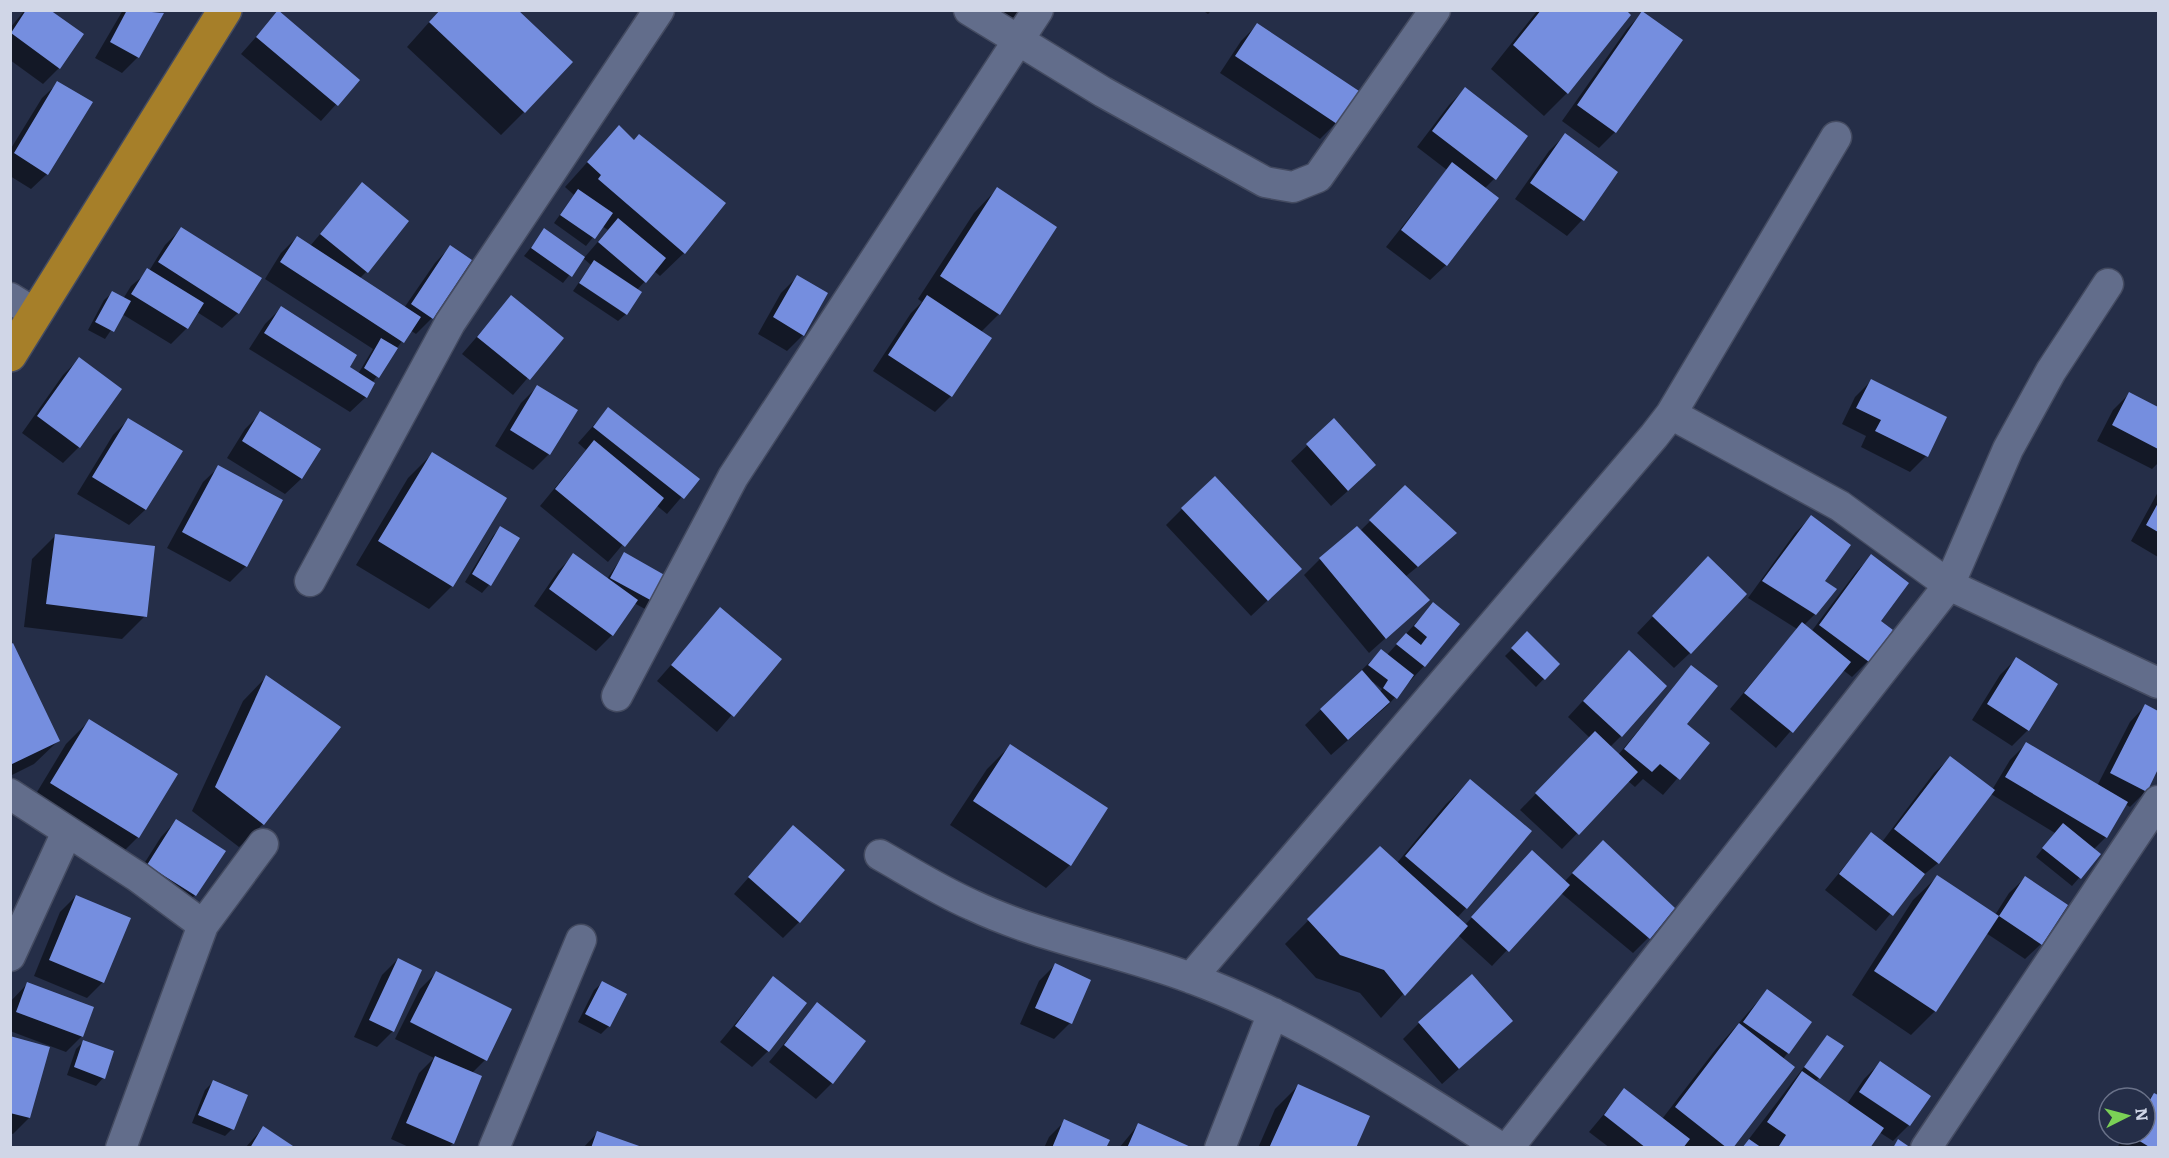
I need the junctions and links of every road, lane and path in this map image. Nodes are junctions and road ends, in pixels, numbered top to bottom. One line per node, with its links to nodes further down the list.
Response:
1 (225, 10): 9 (highway)
2 (659, 10): 12 (street)
3 (969, 10): 6 (street)
4 (1038, 10): 6 (street)
5 (1435, 10): 6 (street)
6 (1017, 42): 15 (street)
7 (1836, 137): 11 (street)
8 (2108, 284): 13 (street)
9 (23, 306): 10 (highway)
10 (10, 355)
11 (1671, 414): 13 (street); 24 (street)
12 (310, 581)
13 (1949, 585): 14 (street); 30 (street)
14 (2158, 683)
15 (617, 696)
16 (10, 794): 18 (street)
17 (2158, 801): 31 (street)
18 (67, 832): 21 (street); 23 (street)
19 (263, 844): 21 (street)
20 (880, 855): 24 (street)
21 (203, 925): 26 (street)
22 (581, 940): 27 (street)
23 (10, 956)
24 (1191, 978): 25 (street)
25 (1273, 1013): 28 (street); 29 (street)
26 (121, 1148)
27 (494, 1148)
28 (1220, 1148)
29 (1501, 1148)
30 (1508, 1148)
31 (1926, 1148)

